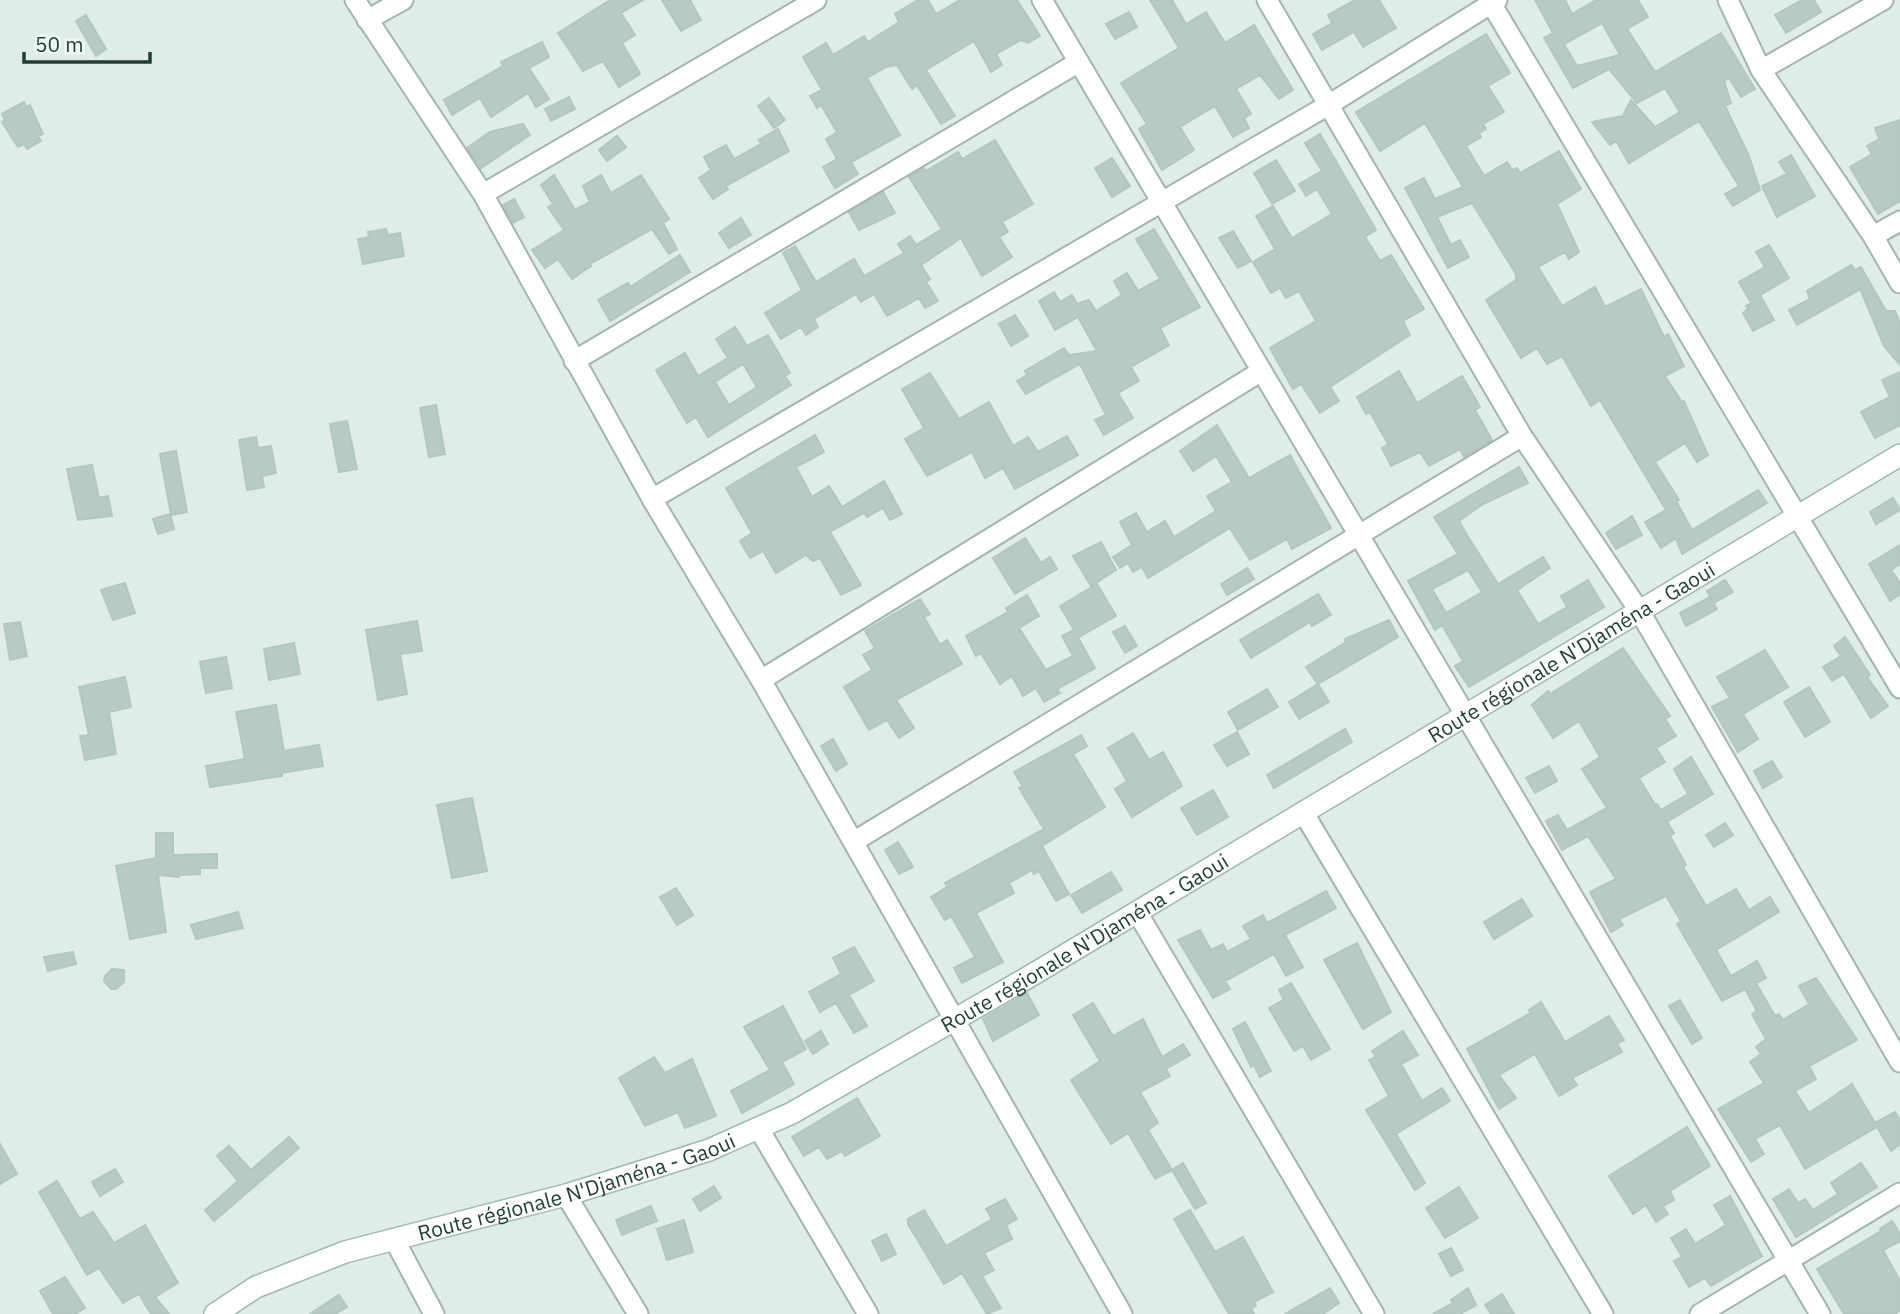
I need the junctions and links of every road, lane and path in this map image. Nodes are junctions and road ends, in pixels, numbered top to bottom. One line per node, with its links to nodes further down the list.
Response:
1 (355, 0): 9 (street)
2 (403, 0): 9 (street)
3 (816, 0): 13 (street)
4 (1041, 0): 10 (street)
5 (1267, 0): 12 (street)
6 (1728, 0): 11 (street)
7 (1883, 0): 11 (street)
8 (1492, 1): 12 (street); 23 (street)
9 (367, 20): 13 (street)
10 (1079, 62): 14 (street); 18 (street)
11 (1761, 70): 16 (street)
12 (1330, 104): 14 (street); 20 (street)
13 (483, 194): 18 (street)
14 (1160, 203): 19 (street); 22 (street)
15 (1900, 221): 16 (street)
16 (1873, 236): 17 (street)
17 (1900, 282)
18 (574, 361): 22 (street)
19 (1260, 372): 24 (street); 26 (street)
20 (1522, 436): 24 (street); 25 (street)
21 (1900, 455): 23 (street, Route régionale N'Djaména - Gaoui)
22 (652, 499): 26 (street)
23 (1798, 517): 25 (street, Route régionale N'Djaména - Gaoui); 27 (street)
24 (1358, 538): 28 (street); 30 (street)
25 (1640, 612): 28 (street, Route régionale N'Djaména - Gaoui); 33 (street)
26 (761, 680): 30 (street)
27 (1900, 688)
28 (1463, 716): 29 (street, Route régionale N'Djaména - Gaoui); 38 (street)
29 (1303, 812): 31 (street, Route régionale N'Djaména - Gaoui); 45 (street)
30 (853, 842): 32 (street)
31 (1138, 912): 32 (street, Route régionale N'Djaména - Gaoui); 44 (street)
32 (956, 1019): 34 (street, Route régionale N'Djaména - Gaoui); 43 (street)
33 (1900, 1062)
34 (759, 1129): 36 (street, Route régionale N'Djaména - Gaoui); 42 (street)
35 (1900, 1193): 38 (street)
36 (566, 1195): 37 (street, Route régionale N'Djaména - Gaoui); 41 (street)
37 (394, 1239): 39 (street, Route régionale N'Djaména - Gaoui); 40 (street)
38 (1788, 1260): 46 (street); 47 (street)
39 (219, 1313)
40 (434, 1314)
41 (638, 1314)
42 (868, 1314)
43 (1122, 1314)
44 (1374, 1314)
45 (1603, 1314)
46 (1700, 1314)
47 (1820, 1314)

